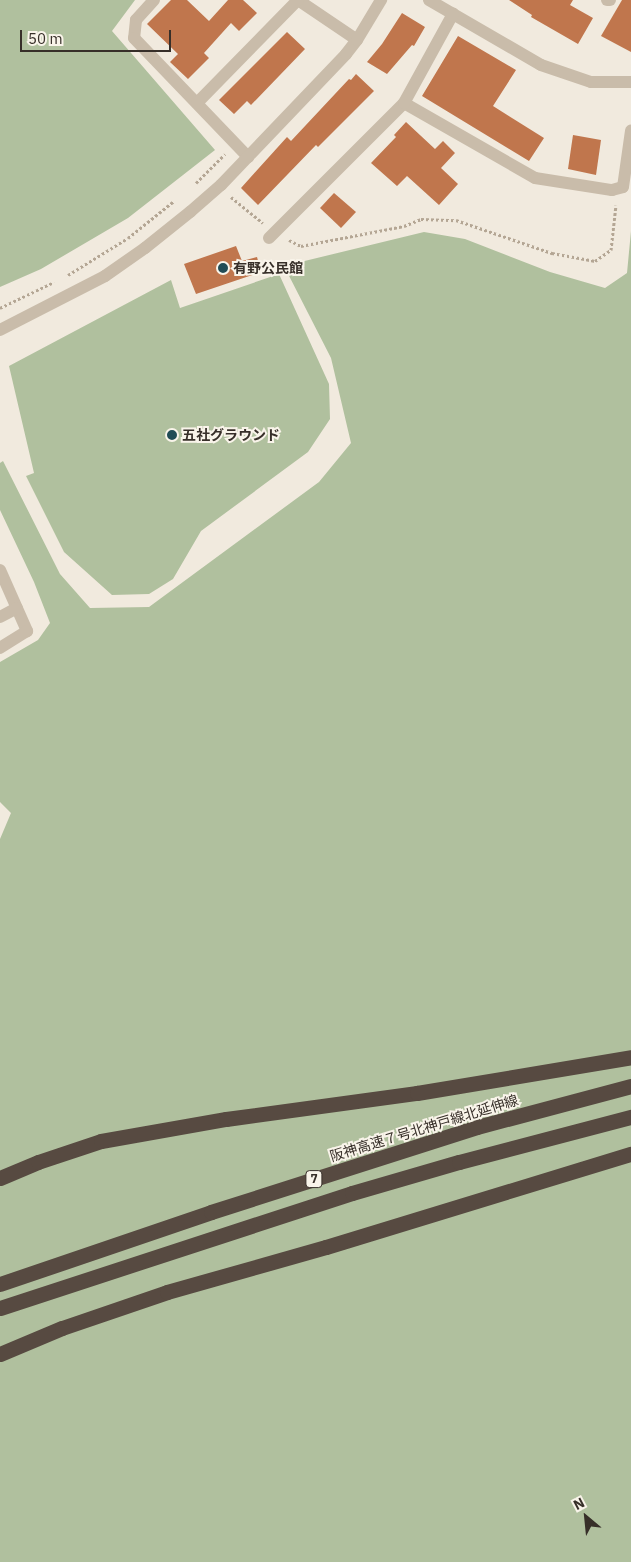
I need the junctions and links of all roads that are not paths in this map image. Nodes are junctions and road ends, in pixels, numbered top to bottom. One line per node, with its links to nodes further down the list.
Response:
1 (154, 0): 8 (street)
2 (298, 0): 6 (street); 8 (street)
3 (381, 0): 6 (street)
4 (428, 0): 5 (street)
5 (453, 14): 7 (street); 9 (street)
6 (357, 40): 11 (street)
7 (631, 82)
8 (197, 103): 11 (street)
9 (404, 103): 10 (street); 12 (street)
10 (631, 131)
11 (248, 157): 13 (street)
12 (272, 235)
13 (0, 330)
14 (0, 570): 15 (street)
15 (17, 608): 16 (street); 17 (street)
16 (0, 617)
17 (0, 648)
18 (631, 1056): 22 (highway)
19 (631, 1086): 23 (highway, 阪神高速７号北神戸線北延伸線 / 7)
20 (631, 1117): 24 (highway, 7)
21 (631, 1154): 25 (highway)
22 (0, 1178)
23 (0, 1284)
24 (0, 1308)
25 (0, 1354)

